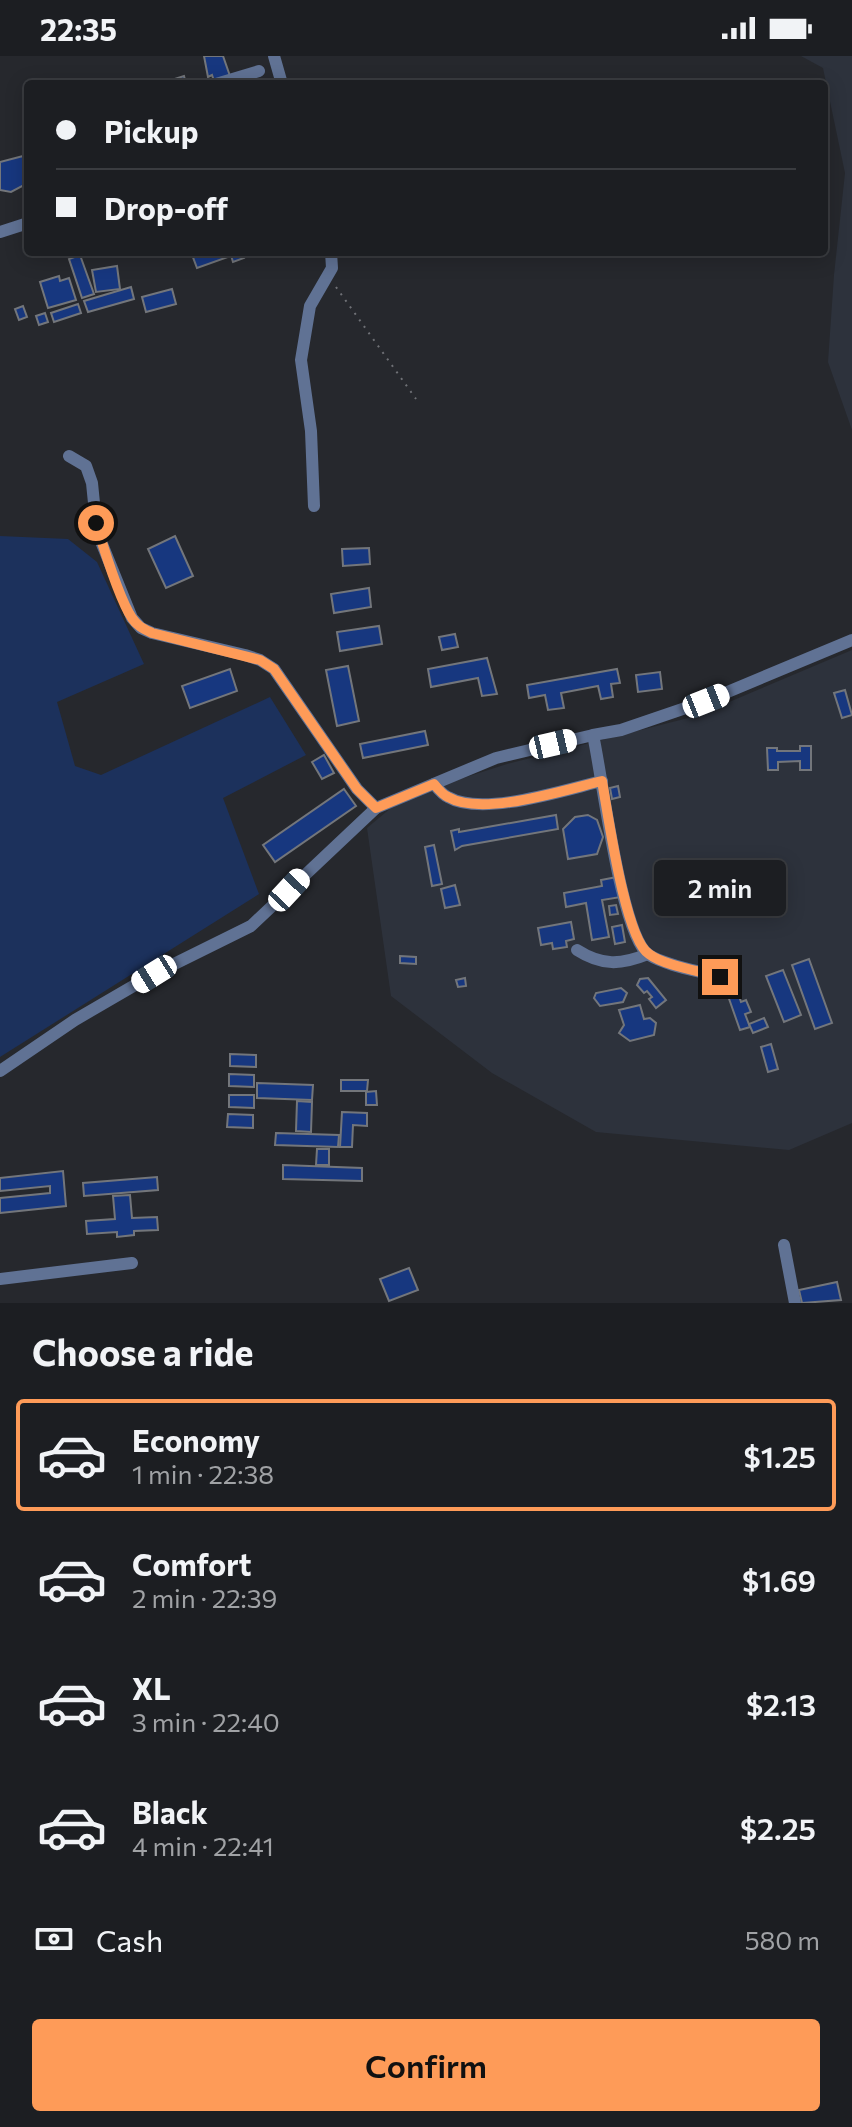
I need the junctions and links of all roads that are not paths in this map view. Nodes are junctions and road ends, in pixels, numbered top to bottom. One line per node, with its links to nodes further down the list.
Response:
1 (274, 56): 4 (street)
2 (259, 71): 3 (street)
3 (229, 80)
4 (281, 80)
5 (24, 224): 6 (street)
6 (0, 232)
7 (332, 256): 9 (street)
8 (69, 456): 14 (street)
9 (314, 506)
10 (852, 640): 11 (street)
11 (593, 735): 12 (street); 13 (street)
12 (602, 781): 13 (street); 16 (street)
13 (434, 784): 14 (street)
14 (376, 808): 18 (street)
15 (577, 950): 16 (street)
16 (648, 954): 17 (street)
17 (720, 977)
18 (0, 1071)
19 (784, 1245): 22 (street)
20 (132, 1263): 21 (street)
21 (0, 1279)
22 (795, 1303)

